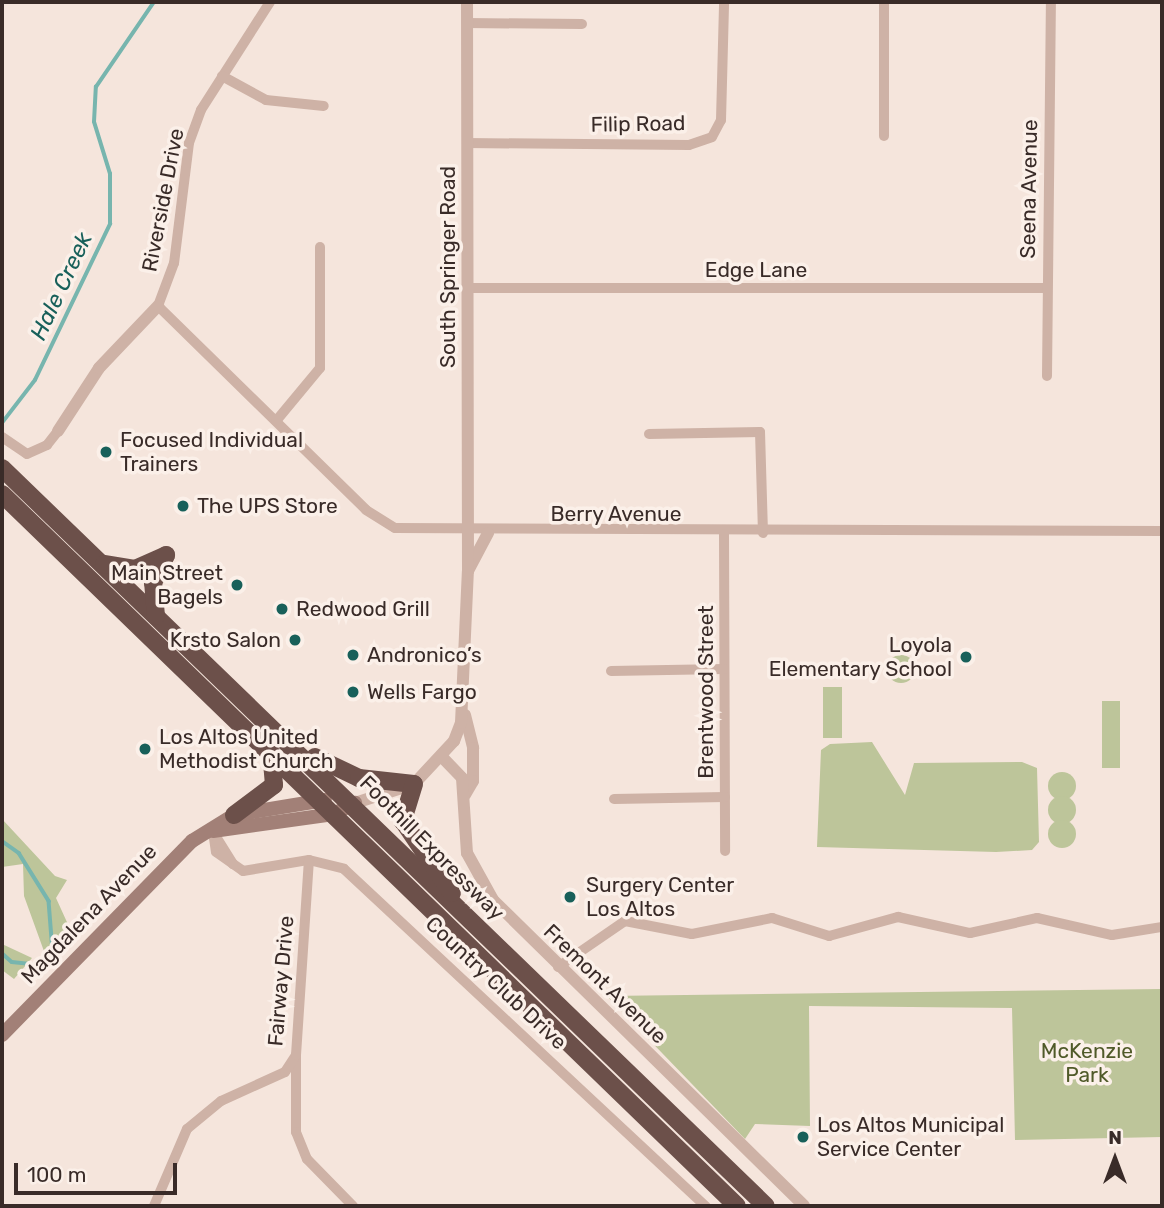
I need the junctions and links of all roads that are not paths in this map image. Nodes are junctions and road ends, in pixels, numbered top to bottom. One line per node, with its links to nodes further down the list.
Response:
1 (270, 2): 8 (street, Riverside Drive)
2 (467, 2): 6 (street, South Springer Road)
3 (724, 2): 11 (street, Filip Road)
4 (884, 2): 10 (street)
5 (1051, 2): 14 (street, Seena Avenue)
6 (467, 23): 7 (street); 11 (street, South Springer Road)
7 (582, 24)
8 (222, 76): 9 (street); 15 (street, Riverside Drive)
9 (324, 106)
10 (884, 136)
11 (467, 143): 13 (street, South Springer Road)
12 (320, 247): 17 (street)
13 (467, 288): 14 (street, Edge Lane); 24 (street, South Springer Road)
14 (1045, 288): 16 (street, Seena Avenue)
15 (158, 306): 17 (street, Berry Avenue); 18 (street, Riverside Drive)
16 (1046, 376)
17 (276, 421): 24 (street, Berry Avenue)
18 (58, 431): 20 (street)
19 (649, 434): 27 (street)
20 (2, 437)
21 (2, 468): 28 (highway, Foothill Expressway)
22 (2, 494): 35 (highway, Foothill Expressway)
23 (1162, 531): 27 (street, Berry Avenue)
24 (467, 533): 25 (street, Berry Avenue); 29 (street, South Springer Road)
25 (488, 533): 26 (street, Berry Avenue); 29 (street)
26 (724, 534): 27 (street, Berry Avenue); 31 (street, Brentwood Street)
27 (763, 534)
28 (101, 563): 30 (highway, Foothill Expressway); 30 (highway)
29 (468, 571): 33 (street, South Springer Road)
30 (156, 616): 34 (highway, Foothill Expressway)
31 (724, 670): 32 (street); 39 (street, Brentwood Street)
32 (611, 671)
33 (463, 709): 36 (street, South Springer Road); 38 (street)
34 (297, 748): 37 (highway); 42 (highway, Foothill Expressway)
35 (271, 753): 40 (highway, Foothill Expressway); 44 (highway)
36 (442, 756): 37 (street, South Springer Road); 38 (street, Fremont Avenue)
37 (414, 784): 42 (street, South Springer Road); 48 (highway)
38 (465, 796): 50 (street, Fremont Avenue)
39 (725, 797): 41 (street); 46 (street, Brentwood Street)
40 (320, 799): 42 (main road, Magdalena Avenue); 43 (highway, Foothill Expressway); 44 (main road, Magdalena Avenue)
41 (614, 799)
42 (355, 803): 43 (main road, Magdalena Avenue); 48 (highway, Foothill Expressway)
43 (334, 814): 45 (main road, Magdalena Avenue); 56 (highway, Foothill Expressway)
44 (234, 815): 45 (main road, Magdalena Avenue)
45 (213, 831): 47 (street, Country Club Drive); 51 (main road, Magdalena Avenue)
46 (725, 851)
47 (309, 860): 52 (street, Fairway Drive); 55 (street, Country Club Drive)
48 (459, 905): 57 (highway, Foothill Expressway)
49 (1162, 927): 50 (street)
50 (558, 967): 58 (street, Fremont Avenue)
51 (2, 1035)
52 (296, 1055): 53 (street, Fairway Drive); 54 (street)
53 (154, 1206)
54 (353, 1206)
55 (706, 1206)
56 (737, 1206)
57 (766, 1206)
58 (804, 1206)

